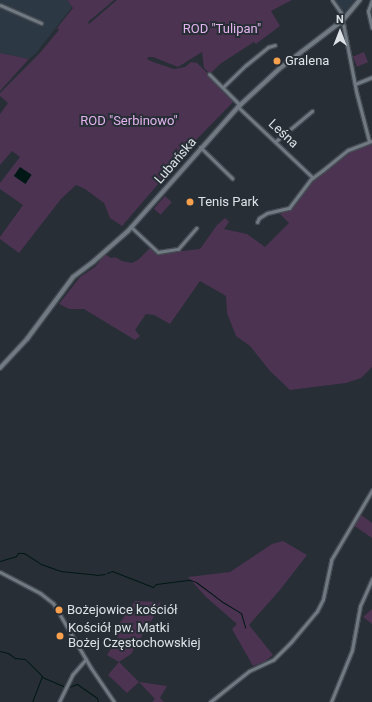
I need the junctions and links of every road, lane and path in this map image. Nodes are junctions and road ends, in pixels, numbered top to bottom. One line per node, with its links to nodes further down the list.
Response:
1 (332, 0): 5 (street)
2 (360, 0): 5 (street, Lubańska)
3 (372, 0): 7 (street)
4 (0, 5): 6 (street)
5 (343, 20): 11 (street); 13 (street, Lubańska)
6 (41, 23)
7 (372, 28)
8 (275, 45): 12 (street)
9 (208, 74): 12 (street)
10 (372, 78): 11 (street)
11 (355, 84): 16 (street)
12 (223, 87): 13 (street)
13 (239, 106): 15 (street, Leśna); 17 (street, Lubańska)
14 (312, 111): 15 (street)
15 (276, 141): 19 (street, Leśna)
16 (370, 141): 19 (street)
17 (200, 148): 18 (street); 22 (street, Lubańska)
18 (232, 178)
19 (313, 178): 20 (street)
20 (257, 222)
21 (196, 228): 22 (street)
22 (130, 229): 23 (street, Lubańska)
23 (0, 368)
24 (372, 490): 30 (street)
25 (0, 572): 27 (street)
26 (372, 579): 31 (street)
27 (86, 659): 28 (street); 29 (street)
28 (58, 702)
29 (114, 702)
30 (210, 702)
31 (331, 702)

